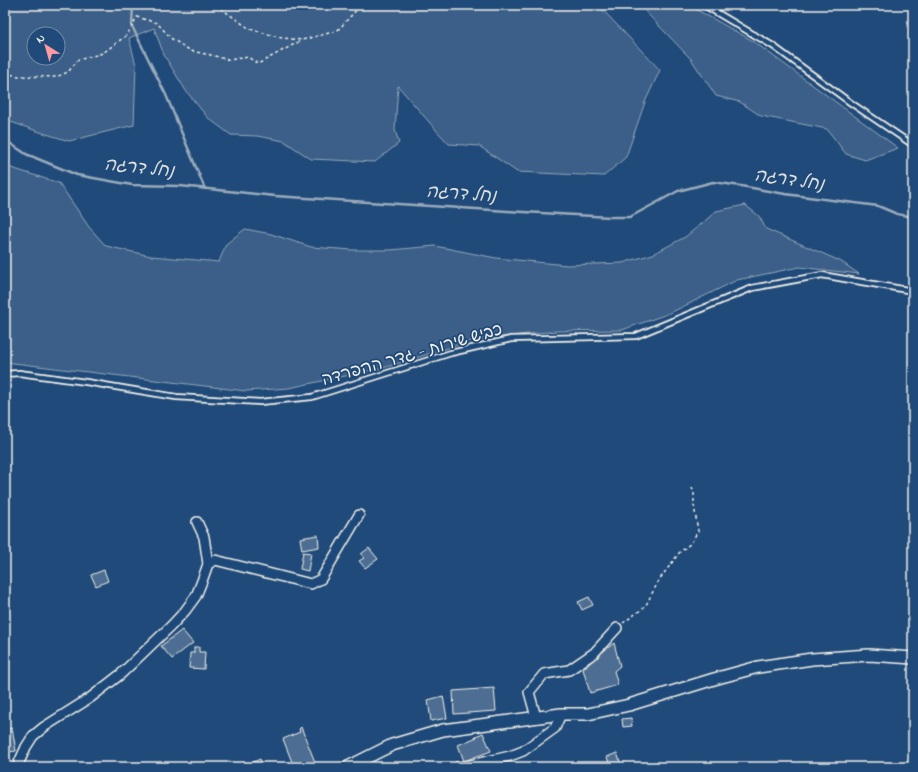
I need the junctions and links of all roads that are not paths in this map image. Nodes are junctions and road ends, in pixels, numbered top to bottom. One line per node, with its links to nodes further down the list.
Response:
1 (704, 5): 2 (lane)
2 (913, 145)
3 (913, 291): 4 (lane, כביש שירות - גדר ההפרדה)
4 (5, 374)
5 (359, 514): 7 (street)
6 (197, 522): 7 (street)
7 (208, 564): 12 (street)
8 (617, 628): 11 (street)
9 (913, 658): 10 (street)
10 (560, 714): 11 (street); 14 (street)
11 (536, 717): 13 (street)
12 (17, 767)
13 (348, 767)
14 (458, 767)

